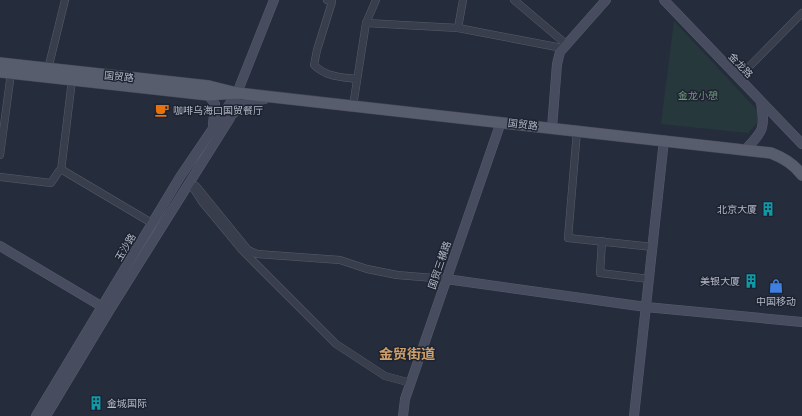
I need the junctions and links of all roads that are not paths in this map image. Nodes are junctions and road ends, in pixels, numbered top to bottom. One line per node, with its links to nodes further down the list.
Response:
1 (65, 0): 14 (street)
2 (274, 0): 16 (main road, 玉沙路)
3 (327, 0): 18 (street)
4 (376, 0): 10 (street)
5 (463, 0): 11 (street)
6 (514, 0): 12 (street)
7 (606, 0): 12 (main road)
8 (664, 0): 17 (main road, 金龙路)
9 (802, 13): 17 (street)
10 (366, 23): 11 (street); 18 (street)
11 (458, 28): 12 (street)
12 (564, 46): 27 (main road)
13 (0, 64): 14 (main road, 国贸路)
14 (48, 69): 20 (main road, 国贸路)
15 (6, 73): 19 (main road, 国贸路); 33 (street)
16 (243, 76): 20 (main road); 21 (main road, 玉沙路)
17 (738, 78): 23 (main road, 金龙路)
18 (357, 79): 24 (street)
19 (72, 80): 20 (main road, 国贸路); 34 (street)
20 (209, 91): 21 (main road, 国贸路); 28 (main road)
21 (237, 93): 22 (main road, 国贸路); 25 (main road, 玉沙路); 28 (main road, 玉沙路)
22 (276, 97): 24 (main road, 国贸路); 25 (main road)
23 (761, 102): 31 (main road, 金龙路); 32 (main road)
24 (353, 106): 26 (main road, 国贸路)
25 (230, 118): 37 (main road, 玉沙路)
26 (500, 122): 27 (main road, 国贸路); 42 (main road, 国贸三横路)
27 (552, 128): 29 (main road, 国贸路)
28 (212, 130): 45 (main road, 玉沙路)
29 (577, 130): 30 (main road, 国贸路); 39 (street)
30 (664, 140): 32 (main road, 国贸路); 41 (main road)
31 (802, 144)
32 (746, 150): 35 (main road, 国贸路)
33 (0, 155)
34 (62, 171): 36 (street); 38 (street)
35 (802, 175)
36 (0, 177)
37 (190, 181): 42 (street); 45 (main road, 玉沙路); 47 (street)
38 (150, 222)
39 (602, 242): 41 (street); 43 (street)
40 (0, 246): 45 (main road)
41 (652, 247): 43 (main road)
42 (446, 279): 44 (main road); 47 (main road, 国贸三横路)
43 (649, 279): 44 (main road)
44 (646, 307): 46 (main road); 51 (main road)
45 (106, 308): 48 (main road, 玉沙路); 49 (main road, 玉沙路)
46 (802, 322)
47 (411, 382): 50 (main road, 国贸三横路)
48 (36, 416)
49 (46, 416)
50 (403, 416)
51 (634, 416)

